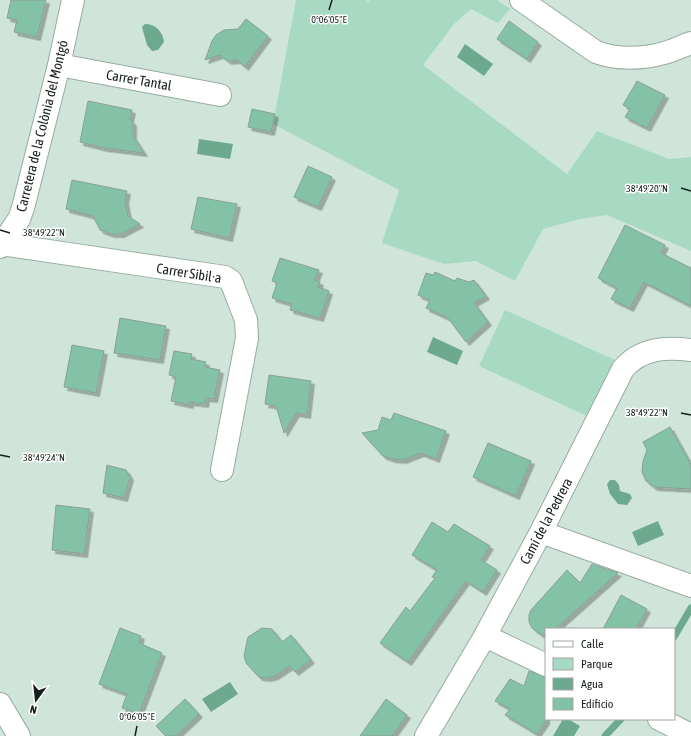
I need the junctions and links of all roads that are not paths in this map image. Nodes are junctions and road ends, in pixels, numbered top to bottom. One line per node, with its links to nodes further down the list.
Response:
1 (73, 0): 4 (street, Carretera de la Colònia del Montgó)
2 (521, 0): 3 (street)
3 (691, 43)
4 (59, 65): 5 (street, Carrer Tantal); 6 (street, Carretera de la Colònia del Montgó)
5 (220, 95)
6 (1, 246): 8 (street, Carrer Sibil·a)
7 (691, 350): 9 (street, Camí de la Pedrera)
8 (222, 470)
9 (541, 532): 10 (street); 11 (street, Camí de la Pedrera)
10 (689, 585)
11 (484, 636): 12 (street); 17 (street, Camí de la Pedrera)
12 (545, 665)
13 (0, 704): 16 (street)
14 (661, 720): 15 (street)
15 (691, 735)
16 (19, 736)
17 (426, 736)

